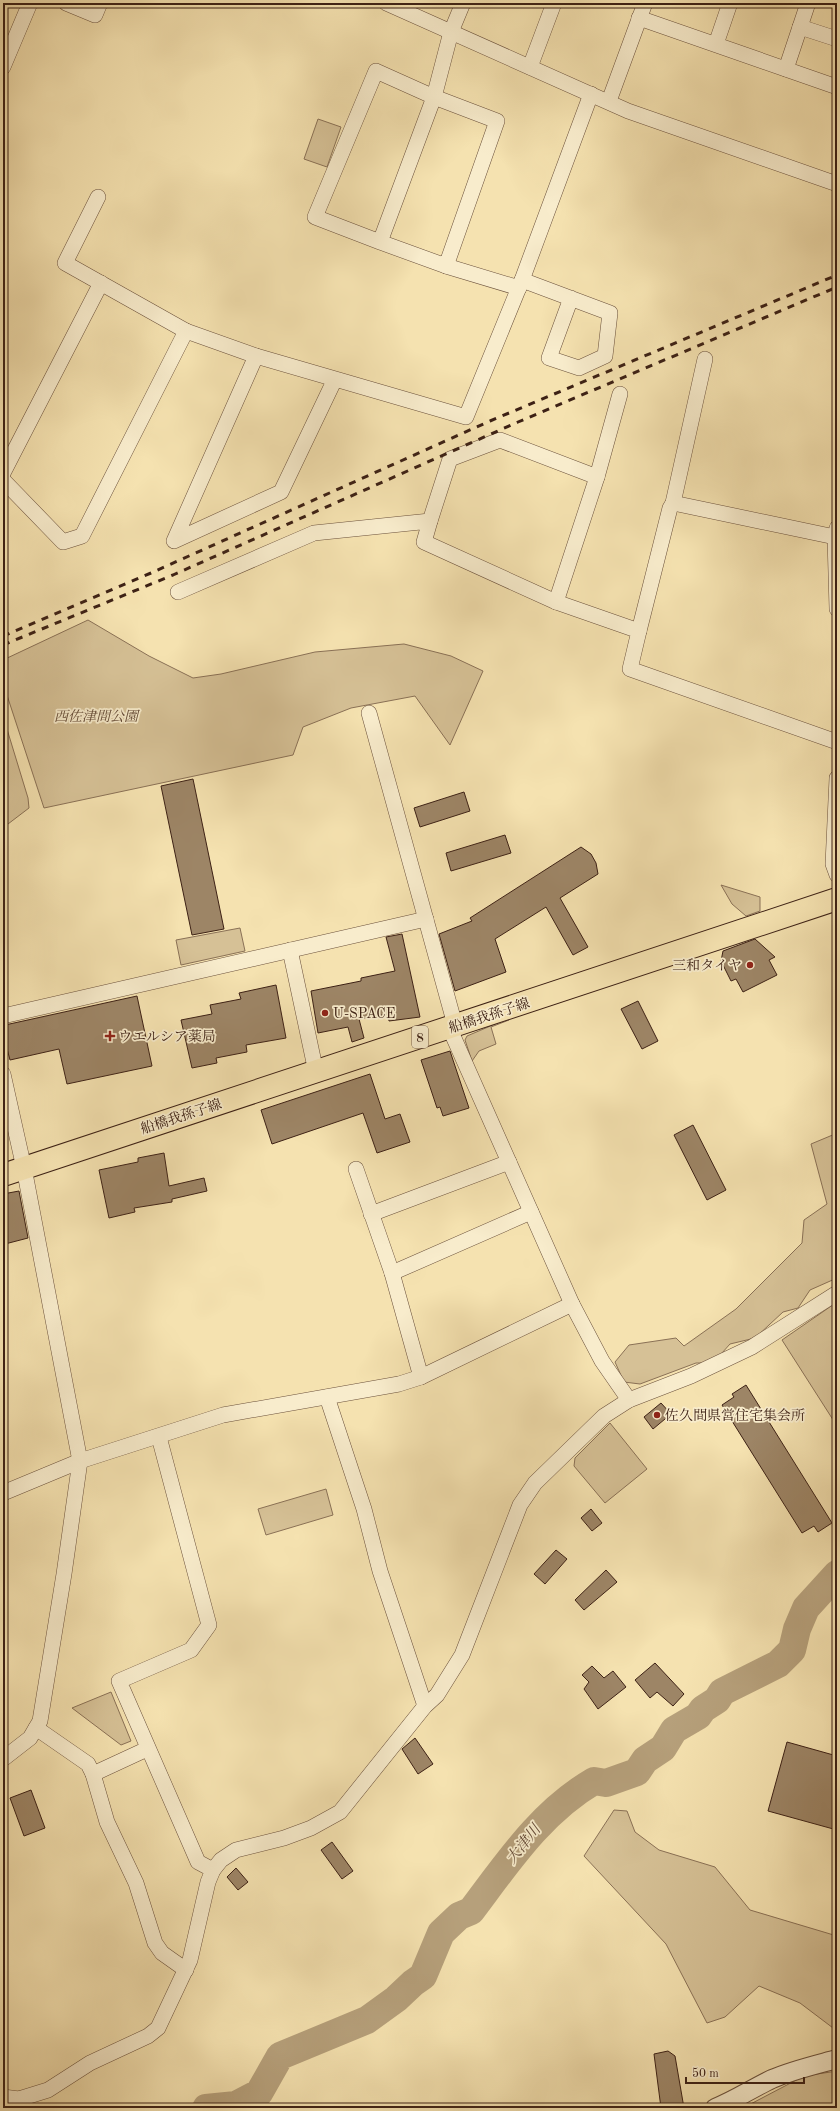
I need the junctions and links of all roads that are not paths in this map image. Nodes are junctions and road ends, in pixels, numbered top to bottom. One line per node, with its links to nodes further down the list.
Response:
1 (30, 3): 15 (street)
2 (66, 3): 3 (street)
3 (100, 3)
4 (386, 3): 12 (street)
5 (462, 3): 12 (street)
6 (554, 3): 16 (street)
7 (645, 3): 10 (street)
8 (730, 3): 14 (street)
9 (808, 3): 11 (street)
10 (640, 18): 14 (street); 21 (street)
11 (800, 27): 13 (street); 17 (street)
12 (451, 32): 16 (street); 20 (street)
13 (837, 39)
14 (716, 44): 17 (street)
15 (3, 67)
16 (530, 67): 19 (street)
17 (786, 69): 18 (street)
18 (837, 87)
19 (591, 94): 21 (street); 27 (street)
20 (434, 97): 24 (street); 24 (street); 25 (street)
21 (609, 101): 22 (street)
22 (837, 184)
23 (98, 197): 26 (street)
24 (380, 242): 25 (street)
25 (446, 266): 27 (street)
26 (101, 283): 29 (street); 34 (street)
27 (520, 284): 28 (street); 32 (street)
28 (571, 298): 28 (street)
29 (186, 331): 30 (street); 36 (street)
30 (256, 356): 32 (street); 32 (street)
31 (705, 359): 37 (street)
32 (335, 379)
33 (620, 394): 35 (street)
34 (3, 473)
35 (597, 476): 38 (street); 41 (street)
36 (3, 480)
37 (673, 502): 39 (street); 43 (street)
38 (430, 521): 40 (street); 41 (street)
39 (836, 532): 42 (street)
40 (178, 592)
41 (556, 602): 43 (street)
42 (837, 609)
43 (639, 631): 45 (street)
44 (369, 713): 49 (street)
45 (837, 742)
46 (837, 778): 47 (street)
47 (837, 875)
48 (837, 899): 52 (main road, 船橋我孫子線 / 8)
49 (426, 919): 50 (street); 52 (street)
50 (290, 950): 51 (street); 53 (street)
51 (3, 1016)
52 (455, 1025): 53 (main road, 船橋我孫子線 / 8); 55 (street)
53 (316, 1072): 56 (main road, 船橋我孫子線 / 8)
54 (3, 1074): 56 (street)
55 (509, 1162): 59 (street); 60 (street)
56 (24, 1168): 58 (main road, 船橋我孫子線 / 8); 68 (street)
57 (356, 1169): 60 (street)
58 (3, 1175)
59 (531, 1212): 61 (street); 63 (street)
60 (371, 1214): 61 (street)
61 (392, 1273): 64 (street)
62 (837, 1293): 66 (street)
63 (572, 1304): 64 (street); 66 (street)
64 (421, 1377): 65 (street)
65 (327, 1397): 67 (street); 70 (street)
66 (629, 1400): 70 (street)
67 (159, 1437): 68 (street); 72 (street)
68 (80, 1461): 69 (street); 71 (street)
69 (3, 1493)
70 (425, 1706): 75 (street)
71 (36, 1728): 73 (street); 74 (street)
72 (147, 1749): 74 (street); 75 (street)
73 (3, 1759)
74 (93, 1774): 76 (street)
75 (213, 1870): 76 (street)
76 (186, 1970): 78 (street)
77 (837, 2059): 79 (street)
78 (3, 2097)
79 (715, 2108)

